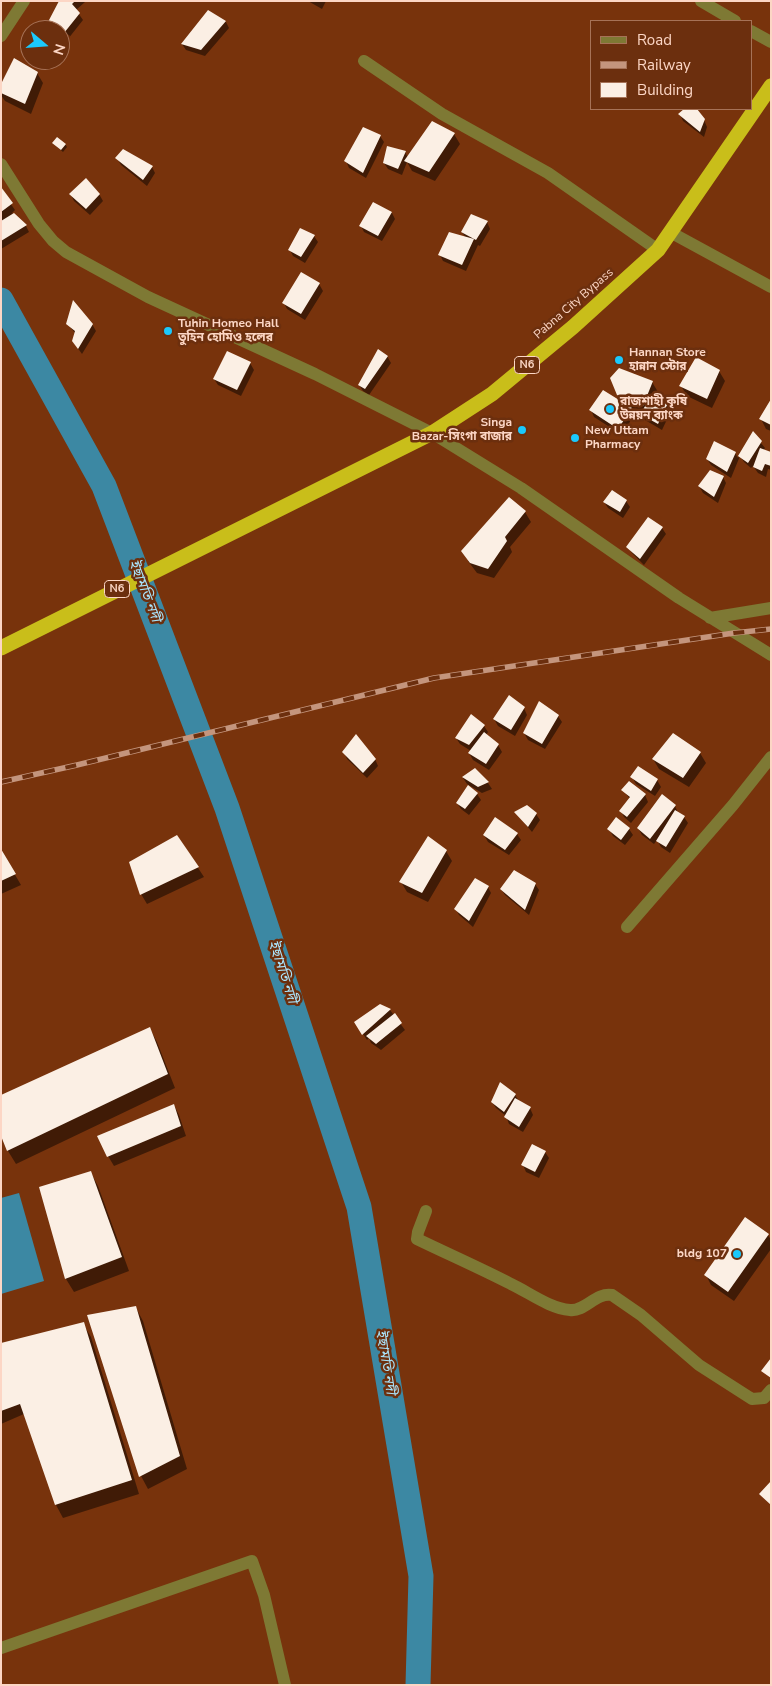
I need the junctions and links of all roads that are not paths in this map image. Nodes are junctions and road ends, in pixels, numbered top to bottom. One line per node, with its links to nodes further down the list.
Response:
1 (24, 1): 5 (street)
2 (701, 1): 3 (street)
3 (733, 20)
4 (752, 32): 6 (street)
5 (1, 36)
6 (771, 42)
7 (364, 61): 11 (street)
8 (771, 86): 10 (highway, Pabna City Bypass / N6)
9 (1, 164): 13 (street)
10 (670, 232): 11 (highway, Pabna City Bypass / N6); 12 (street)
11 (658, 250): 13 (highway, Pabna City Bypass / N6)
12 (771, 286)
13 (432, 433): 15 (street); 16 (highway, Pabna City Bypass / N6)
14 (771, 608): 15 (street)
15 (710, 618): 17 (street)
16 (1, 648)
17 (771, 655)
18 (771, 757): 19 (street)
19 (627, 927)
20 (426, 1211): 21 (street)
21 (771, 1390)
22 (1, 1648): 23 (street)
23 (285, 1685)

